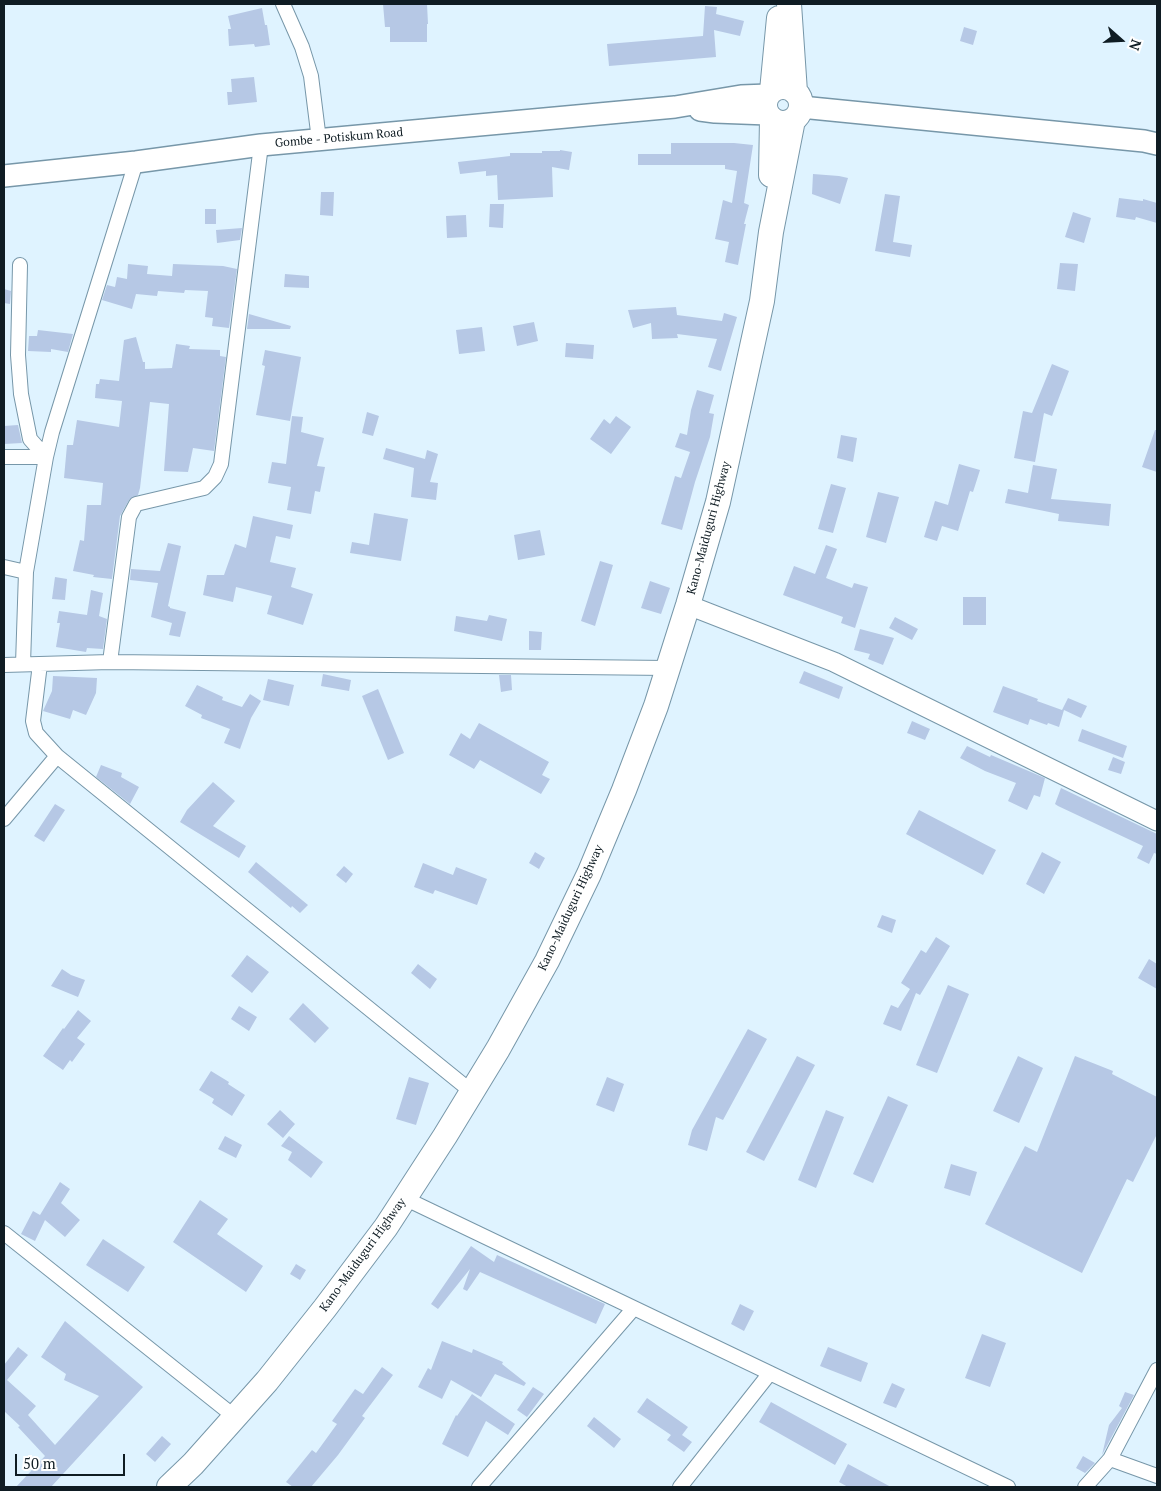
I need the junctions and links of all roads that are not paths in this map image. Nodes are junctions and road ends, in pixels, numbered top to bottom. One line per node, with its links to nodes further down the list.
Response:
1 (283, 4): 5 (street)
2 (780, 4): 4 (highway, Kano-Maiduguri Highway)
3 (789, 4): 4 (highway, Kano-Maiduguri Highway)
4 (781, 105): 5 (main road, Gombe - Potiskum Road); 6 (main road, Gombe - Potiskum Road); 15 (highway, Kano-Maiduguri Highway)
5 (318, 140): 7 (main road, Gombe - Potiskum Road)
6 (1157, 144)
7 (261, 145): 8 (main road, Gombe - Potiskum Road); 16 (street)
8 (136, 162): 9 (main road, Gombe - Potiskum Road); 12 (street)
9 (4, 176)
10 (20, 265): 12 (street)
11 (4, 457): 12 (street)
12 (46, 457): 14 (street)
13 (4, 567): 14 (street)
14 (26, 572): 17 (street)
15 (688, 605): 20 (highway, Kano-Maiduguri Highway); 23 (street)
16 (110, 662): 18 (street); 20 (street)
17 (23, 664): 18 (street); 19 (street)
18 (40, 664): 21 (street)
19 (4, 665)
20 (668, 668): 24 (highway, Kano-Maiduguri Highway)
21 (57, 756): 22 (street); 24 (street)
22 (4, 819)
23 (1157, 821)
24 (472, 1092): 25 (highway, Kano-Maiduguri Highway)
25 (404, 1198): 27 (street); 31 (highway, Kano-Maiduguri Highway)
26 (4, 1233): 31 (street)
27 (634, 1308): 29 (street); 35 (street)
28 (1157, 1370): 30 (street)
29 (770, 1374): 36 (street); 37 (street)
30 (1153, 1390): 32 (street)
31 (235, 1416): 34 (highway, Kano-Maiduguri Highway)
32 (1110, 1459): 33 (street); 38 (street)
33 (1157, 1476)
34 (169, 1487)
35 (479, 1487)
36 (680, 1487)
37 (1008, 1487)
38 (1086, 1487)

